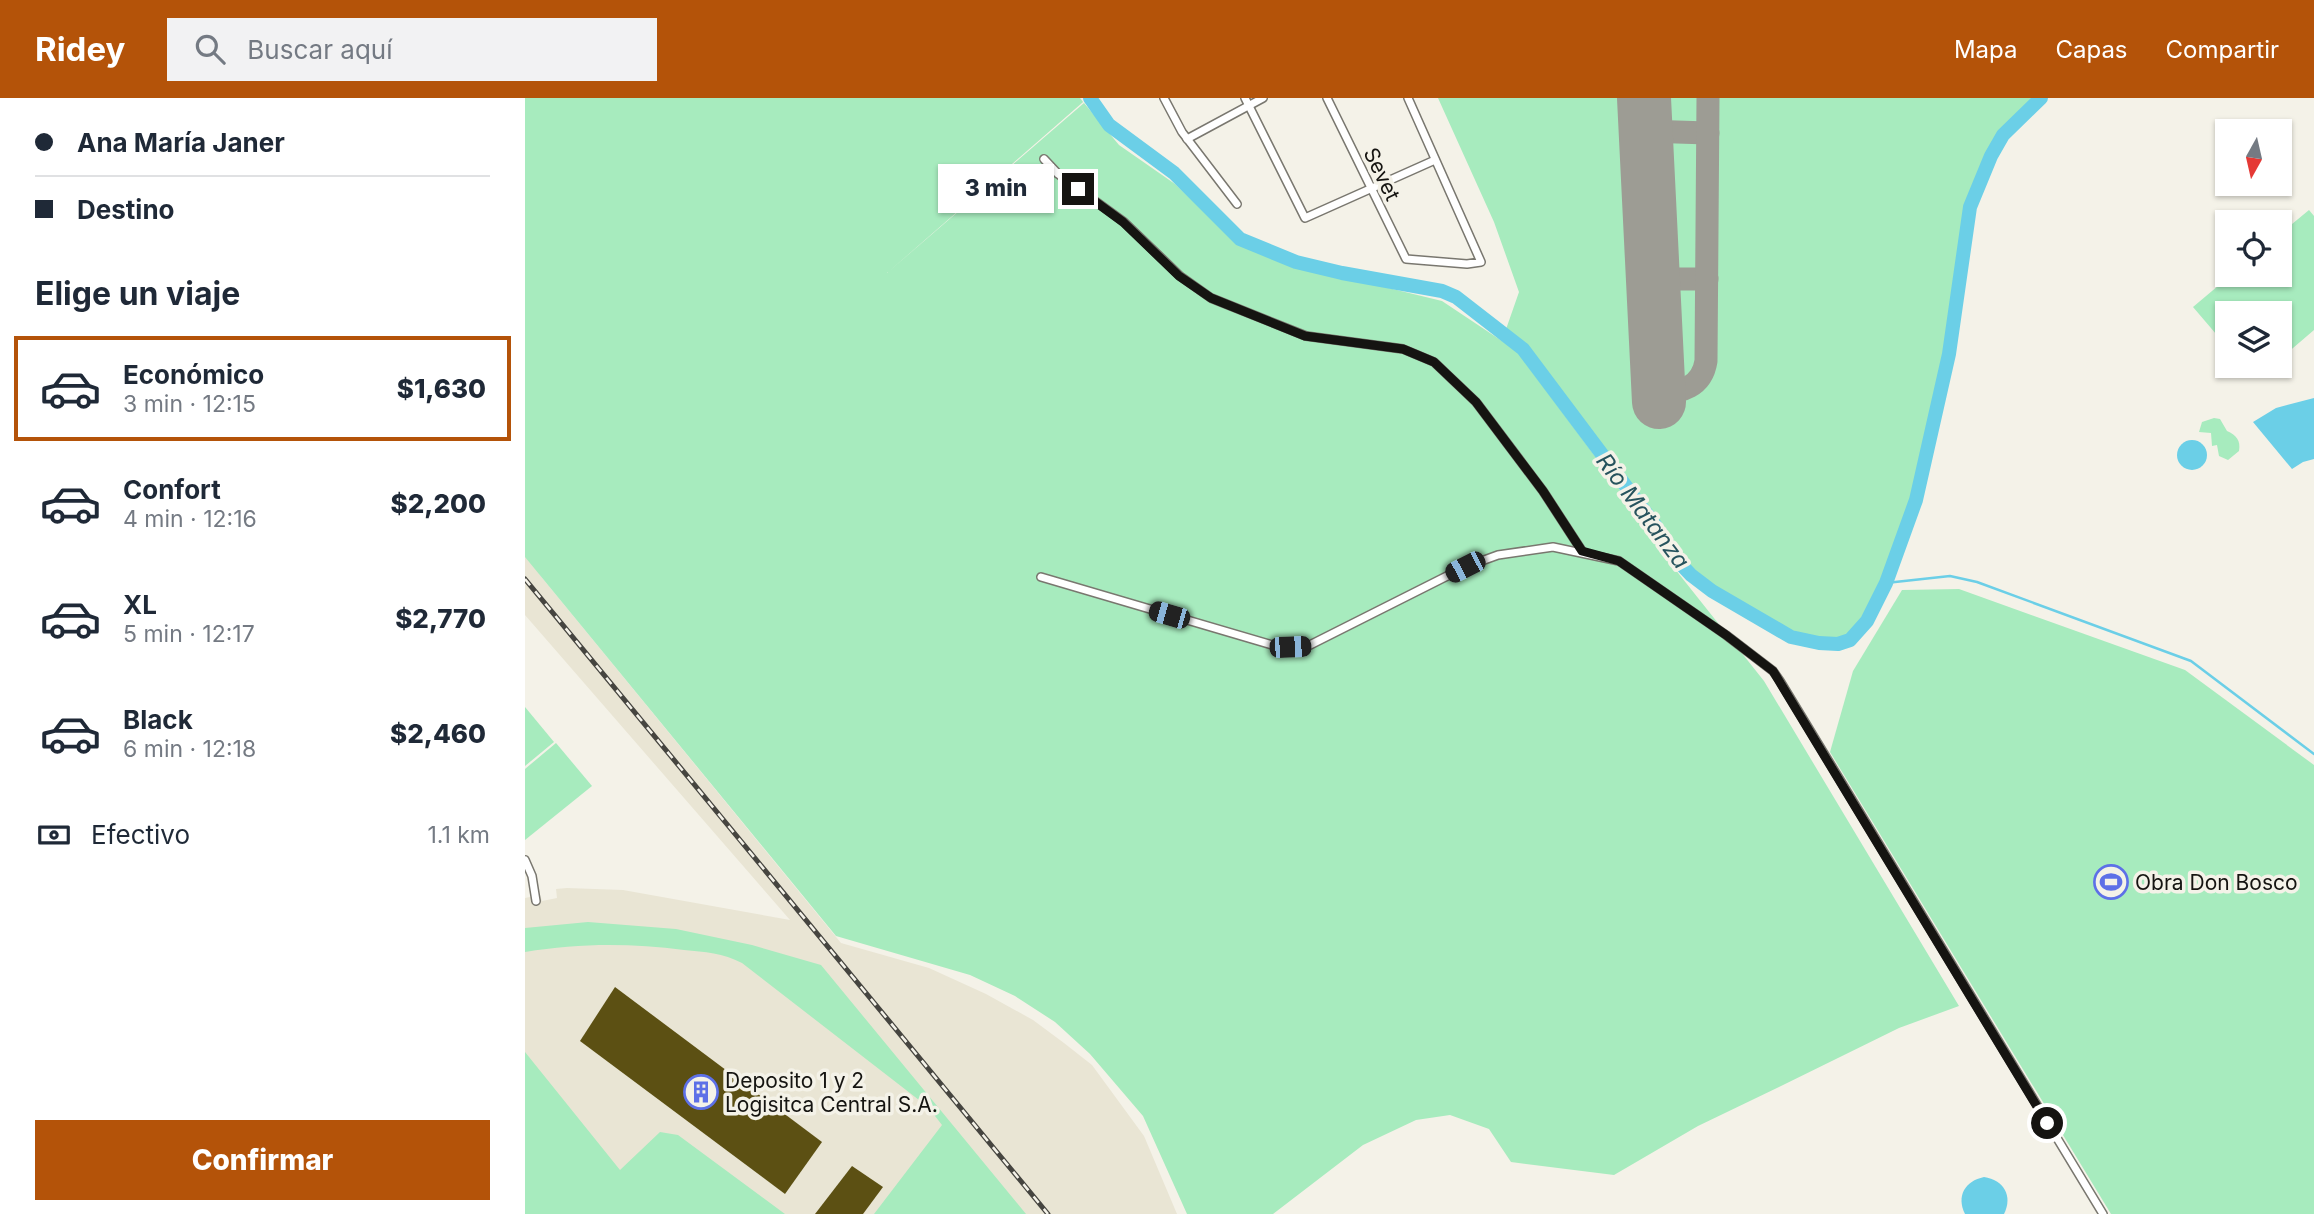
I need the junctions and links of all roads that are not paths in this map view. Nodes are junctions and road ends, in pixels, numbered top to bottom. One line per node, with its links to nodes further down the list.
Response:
1 (1164, 98): 6 (street)
2 (1263, 98): 5 (street)
3 (1327, 98): 9 (street, Sevet)
4 (1408, 98): 8 (street)
5 (1246, 102): 6 (street); 9 (street)
6 (1187, 139): 10 (street)
7 (1044, 159): 11 (street)
8 (1435, 160): 9 (street); 9 (street, Sevet)
9 (1370, 189)
10 (1237, 204)
11 (1582, 551): 12 (street); 15 (street)
12 (1041, 577)
13 (525, 860): 14 (street)
14 (536, 901)
15 (2103, 1214)

